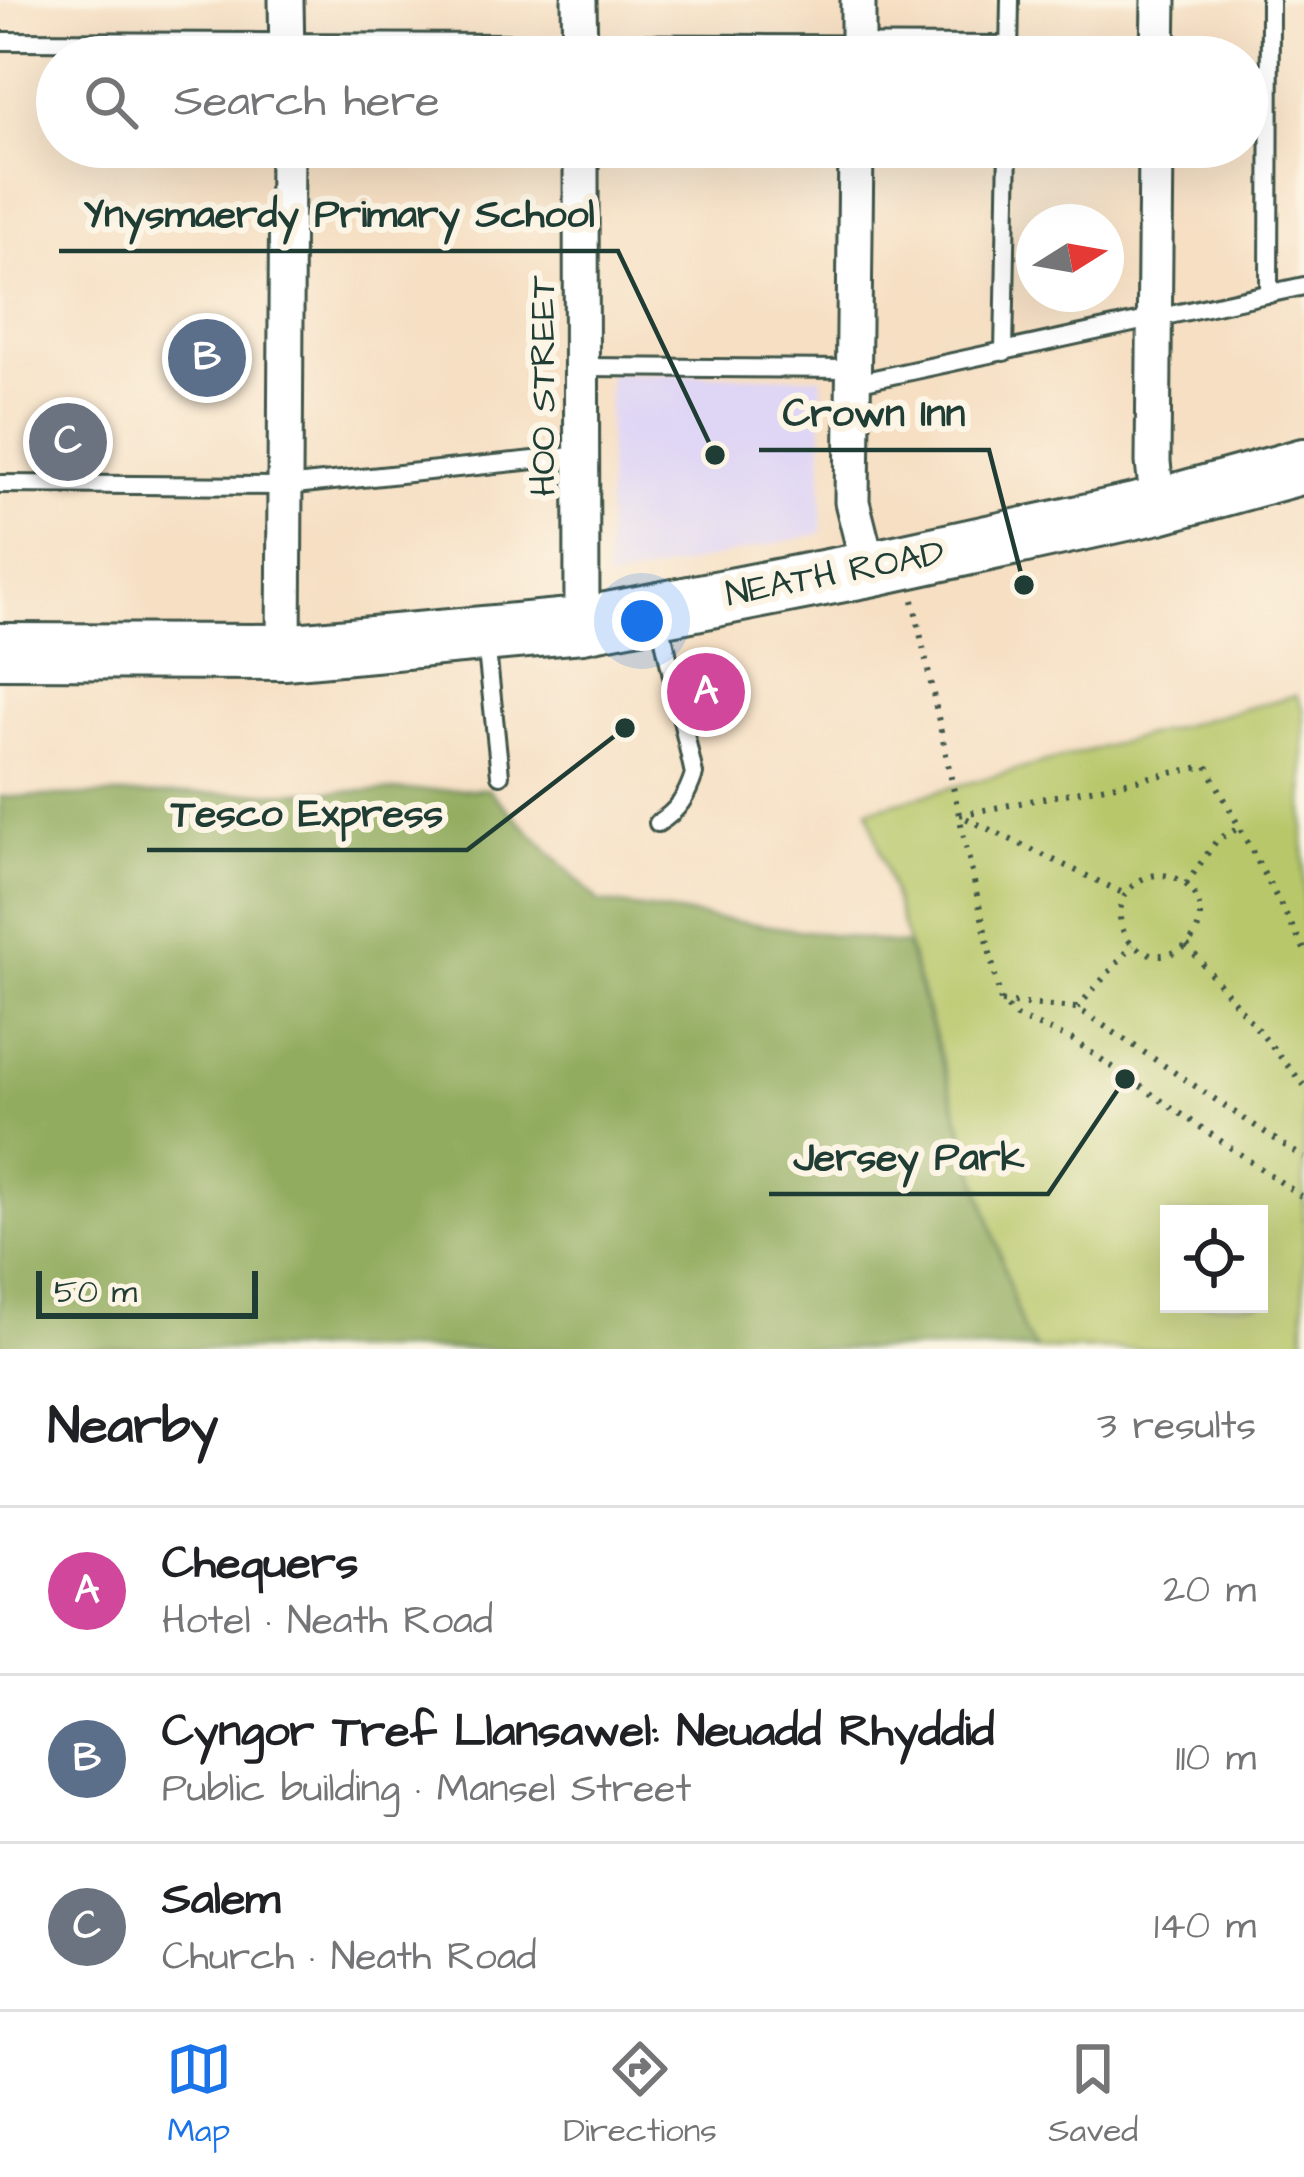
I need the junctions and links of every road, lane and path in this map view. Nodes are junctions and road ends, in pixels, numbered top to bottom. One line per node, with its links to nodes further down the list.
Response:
1 (286, 0): 7 (street)
2 (579, 0): 8 (street)
3 (858, 0): 9 (street)
4 (1010, 0): 10 (lane)
5 (1159, 0): 11 (street)
6 (1270, 0): 20 (lane)
7 (287, 36)
8 (579, 36)
9 (858, 36)
10 (1010, 36)
11 (1158, 36)
12 (0, 41): 13 (lane)
13 (36, 42)
14 (286, 168): 28 (street)
15 (580, 168): 23 (street, HOO STREET)
16 (856, 168): 24 (street)
17 (1008, 168): 22 (lane)
18 (1156, 168): 21 (street)
19 (1304, 286): 20 (lane)
20 (1269, 294): 21 (lane)
21 (1153, 319): 22 (lane); 29 (street)
22 (1004, 352): 24 (lane)
23 (583, 367): 24 (lane); 25 (street, HOO STREET)
24 (851, 377): 30 (street)
25 (582, 455): 28 (lane); 32 (street, HOO STREET)
26 (1304, 466): 29 (main road, NEATH ROAD)
27 (0, 484): 28 (lane)
28 (285, 486): 35 (street)
29 (1158, 506): 30 (main road, NEATH ROAD)
30 (887, 565): 31 (main road, NEATH ROAD); 37 (path)
31 (657, 610): 32 (main road, NEATH ROAD); 38 (lane)
32 (582, 625): 33 (main road, NEATH ROAD)
33 (485, 634): 35 (main road, NEATH ROAD); 36 (lane)
34 (0, 651): 35 (main road, NEATH ROAD)
35 (284, 652)
36 (500, 775)
37 (959, 815): 39 (path); 41 (path); 45 (path)
38 (658, 823)
39 (1240, 827): 40 (path); 44 (path)
40 (1186, 884): 41 (path); 43 (path)
41 (1126, 894): 42 (path)
42 (1133, 945): 43 (path); 46 (path)
43 (1187, 945): 47 (path)
44 (1304, 949)
45 (1001, 1002): 46 (path); 49 (path)
46 (1077, 1008): 48 (path)
47 (1304, 1085)
48 (1304, 1158)
49 (1304, 1198)

